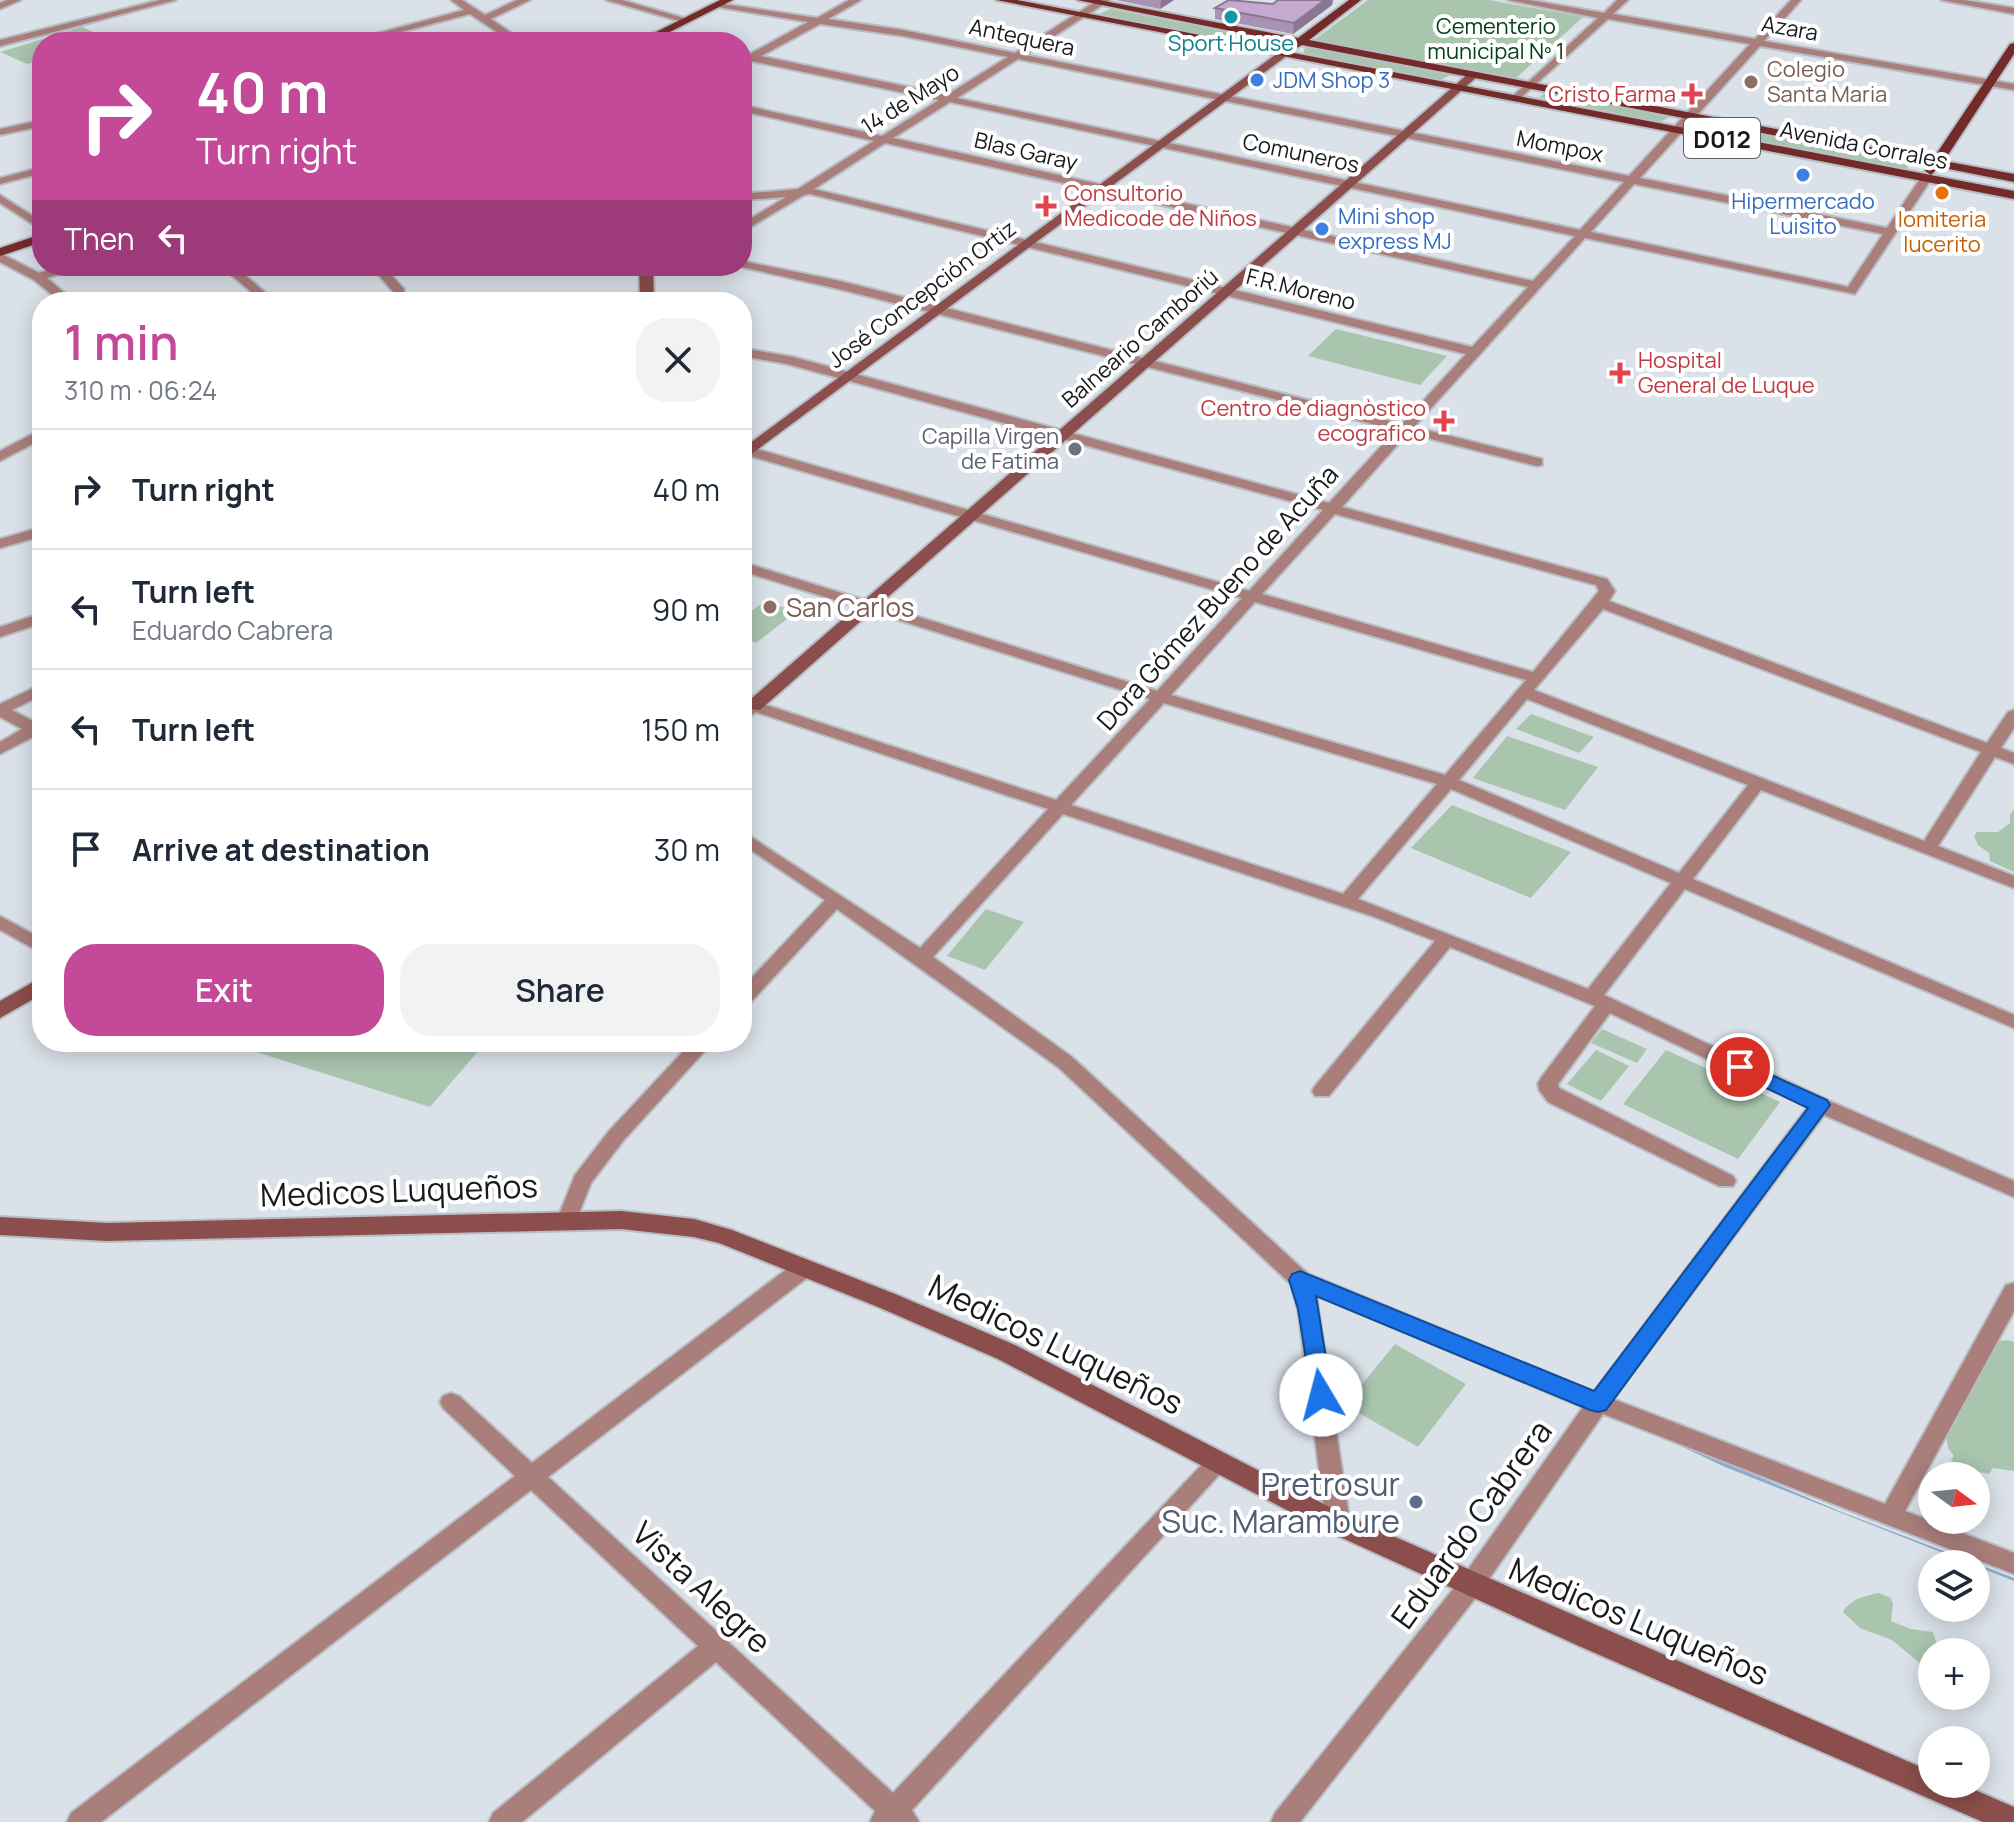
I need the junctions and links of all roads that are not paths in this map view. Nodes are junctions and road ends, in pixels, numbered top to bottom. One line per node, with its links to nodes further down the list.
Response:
1 (16, 0): 16 (street)
2 (171, 0): 24 (street)
3 (456, 0): 17 (street)
4 (525, 0): 21 (street)
5 (611, 0): 22 (street)
6 (856, 0): 23 (street)
7 (1001, 0): 19 (main road, D012)
8 (1082, 0): 14 (main road, D012)
9 (1356, 0): 29 (main road)
10 (1513, 0): 20 (street, Azara)
11 (1623, 0): 20 (street)
12 (1796, 0): 31 (street, Dora Gómez Bueno de Acuña)
13 (1946, 0): 18 (street)
14 (1103, 2): 19 (street, 14 de Mayo); 29 (main road, D012)
15 (723, 3): 22 (main road); 23 (street, Antequera)
16 (0, 6)
17 (474, 10): 21 (street); 25 (street)
18 (2014, 11)
19 (1081, 15): 34 (main road, D012); 35 (street, 14 de Mayo)
20 (1606, 16): 31 (street, Azara); 39 (street)
21 (484, 19): 26 (street)
22 (686, 20): 27 (main road)
23 (819, 20): 33 (street); 35 (street, Antequera)
24 (44, 32)
25 (389, 32)
26 (504, 32)
27 (662, 32)
28 (32, 35): 30 (street)
29 (1299, 42): 34 (main road); 37 (main road, Avenida Corrales / D012)
30 (0, 43)
31 (1758, 43): 38 (street, Azara); 46 (street, Dora Gómez Bueno de Acuña)
32 (2014, 46): 38 (main road)
33 (752, 54)
34 (1283, 54): 40 (main road, Avenida Corrales / D012); 44 (street, José Concepción Ortiz)
35 (1016, 56): 43 (street, 14 de Mayo); 44 (street, Antequera)
36 (752, 59): 43 (street, Comuneros)
37 (1473, 75): 39 (main road, Avenida Corrales / D012); 40 (street, Balneario Camboriú)
38 (1988, 83): 41 (street, Azara); 53 (main road)
39 (1531, 86): 42 (street); 46 (main road, Avenida Corrales / D012)
40 (1459, 87): 42 (main road, Avenida Corrales / D012); 50 (street, Balneario Camboriú)
41 (2014, 87)
42 (1517, 98): 48 (main road, Avenida Corrales / D012)
43 (949, 99): 51 (street, 14 de Mayo); 52 (street, Comuneros)
44 (1223, 99): 50 (street, Mompox); 52 (street, José Concepción Ortiz)
45 (752, 110): 51 (street, Blas Garay)
46 (1692, 116): 48 (street, Dora Gómez Bueno de Acuña); 53 (main road, Avenida Corrales / D012)
47 (32, 125): 49 (street)
48 (1680, 130): 55 (main road, Avenida Corrales / D012); 58 (street, Dora Gómez Bueno de Acuña)
49 (0, 132)
50 (1405, 135): 58 (street, Mompox); 59 (street, Balneario Camboriú)
51 (883, 140): 60 (street, Blas Garay); 61 (street, 14 de Mayo)
52 (1162, 144): 59 (street, Comuneros); 60 (street, José Concepción Ortiz)
53 (1936, 163): 55 (main road); 56 (main road, Avenida Corrales / D012)
54 (32, 173): 57 (street)
55 (1926, 178): 62 (main road, Avenida Corrales / D012); 68 (street)
56 (2014, 178)
57 (0, 181)
58 (1632, 181): 68 (street, Mompox); 69 (street, Dora Gómez Bueno de Acuña)
59 (1350, 184): 67 (street, Balneario Camboriú); 69 (street, Comuneros)
60 (1101, 189): 67 (street, Blas Garay); 71 (street, José Concepción Ortiz)
61 (802, 191): 63 (street, F.R.Moreno); 66 (street, 14 de Mayo); 71 (street, F.R.Moreno)
62 (2014, 195)
63 (752, 196)
64 (0, 198): 65 (street)
65 (32, 220)
66 (752, 223)
67 (1295, 232): 79 (street, Blas Garay); 83 (street, Balneario Camboriú)
68 (1890, 232): 69 (street, Comuneros)
69 (1584, 233): 79 (street, Dora Gómez Bueno de Acuña)
70 (32, 242): 72 (main road)
71 (1027, 244): 83 (street, F.R.Moreno); 84 (street, José Concepción Ortiz)
72 (0, 255): 74 (street)
73 (752, 267): 84 (street)
74 (32, 274)
75 (42, 276): 78 (street)
76 (239, 276): 81 (street)
77 (386, 276): 82 (street)
78 (38, 277): 80 (street)
79 (1536, 285): 85 (street, Dora Gómez Bueno de Acuña)
80 (57, 292)
81 (259, 292)
82 (400, 292)
83 (1226, 292): 85 (street, F.R.Moreno); 87 (street, Balneario Camboriú)
84 (938, 310): 87 (street); 88 (street, José Concepción Ortiz)
85 (1475, 352): 89 (street, Dora Gómez Bueno de Acuña)
86 (752, 354): 88 (street)
87 (1146, 363): 89 (street); 90 (street, Balneario Camboriú)
88 (849, 376): 90 (street); 92 (street, José Concepción Ortiz)
89 (1407, 429): 95 (street); 96 (street, Dora Gómez Bueno de Acuña)
90 (1063, 435): 96 (street); 97 (street, Balneario Camboriú)
91 (32, 439): 94 (street)
92 (752, 449)
93 (752, 456): 97 (street)
94 (0, 457)
95 (1537, 462)
96 (1332, 510): 101 (street, Dora Gómez Bueno de Acuña); 102 (street)
97 (972, 515): 101 (street); 103 (street, Balneario Camboriú)
98 (32, 534): 99 (street)
99 (0, 544)
100 (752, 569): 103 (street)
101 (1254, 595): 106 (street); 109 (street, Dora Gómez Bueno de Acuña)
102 (1600, 603): 106 (street); 117 (street)
103 (868, 606): 109 (street); 110 (street, Balneario Camboriú)
104 (32, 621): 105 (street)
105 (0, 632)
106 (1536, 678): 107 (street)
107 (1524, 692): 119 (street); 120 (street)
108 (32, 694): 111 (street)
109 (1162, 697): 119 (street); 121 (street, Dora Gómez Bueno de Acuña)
110 (752, 703)
111 (0, 710): 114 (street)
112 (752, 710): 121 (street)
113 (2014, 715): 117 (street)
114 (32, 728)
115 (32, 734): 116 (street)
116 (0, 749)
117 (1991, 751): 118 (street); 123 (street)
118 (2014, 759)
119 (1449, 782): 124 (street); 127 (street)
120 (1758, 783): 123 (street); 124 (street)
121 (1061, 807): 127 (street); 131 (street, Dora Gómez Bueno de Acuña)
122 (752, 843): 126 (street)
123 (1927, 849): 125 (street)
124 (1681, 881): 134 (street); 136 (street)
125 (2014, 882)
126 (835, 900): 131 (street); 132 (street)
127 (1348, 900): 129 (street)
128 (0, 922): 130 (street)
129 (1447, 939): 134 (street); 138 (street)
130 (32, 941)
131 (922, 958): 145 (street)
132 (752, 989)
133 (32, 990): 135 (street)
134 (1599, 1001): 139 (street); 140 (street)
135 (0, 1011)
136 (2014, 1022)
137 (694, 1052): 142 (street)
138 (1322, 1091)
139 (1820, 1105): 141 (street); 148 (street, Eduardo Cabrera)
140 (1726, 1181)
141 (2014, 1189)
142 (567, 1220): 143 (street, Medicos Luqueños); 144 (street, Medicos Luqueños)
143 (0, 1226)
144 (804, 1268): 149 (street, Medicos Luqueños); 150 (street)
145 (1300, 1280): 148 (street); 152 (street)
146 (2014, 1291): 151 (street)
147 (451, 1402): 150 (street, Vista Alegre)
148 (1598, 1403): 151 (street); 154 (street, Eduardo Cabrera)
149 (1217, 1464): 152 (street, Medicos Luqueños); 156 (street)
150 (531, 1476): 155 (street, Vista Alegre); 158 (street)
151 (1890, 1516): 153 (street)
152 (1338, 1523): 154 (street, Medicos Luqueños)
153 (2014, 1564)
154 (1471, 1585): 157 (street, Medicos Luqueños); 160 (street, Eduardo Cabrera)
155 (716, 1647): 156 (street, Vista Alegre); 159 (street)
156 (894, 1818)
157 (2014, 1821)
158 (80, 1822)
159 (502, 1822)
160 (1284, 1822)

